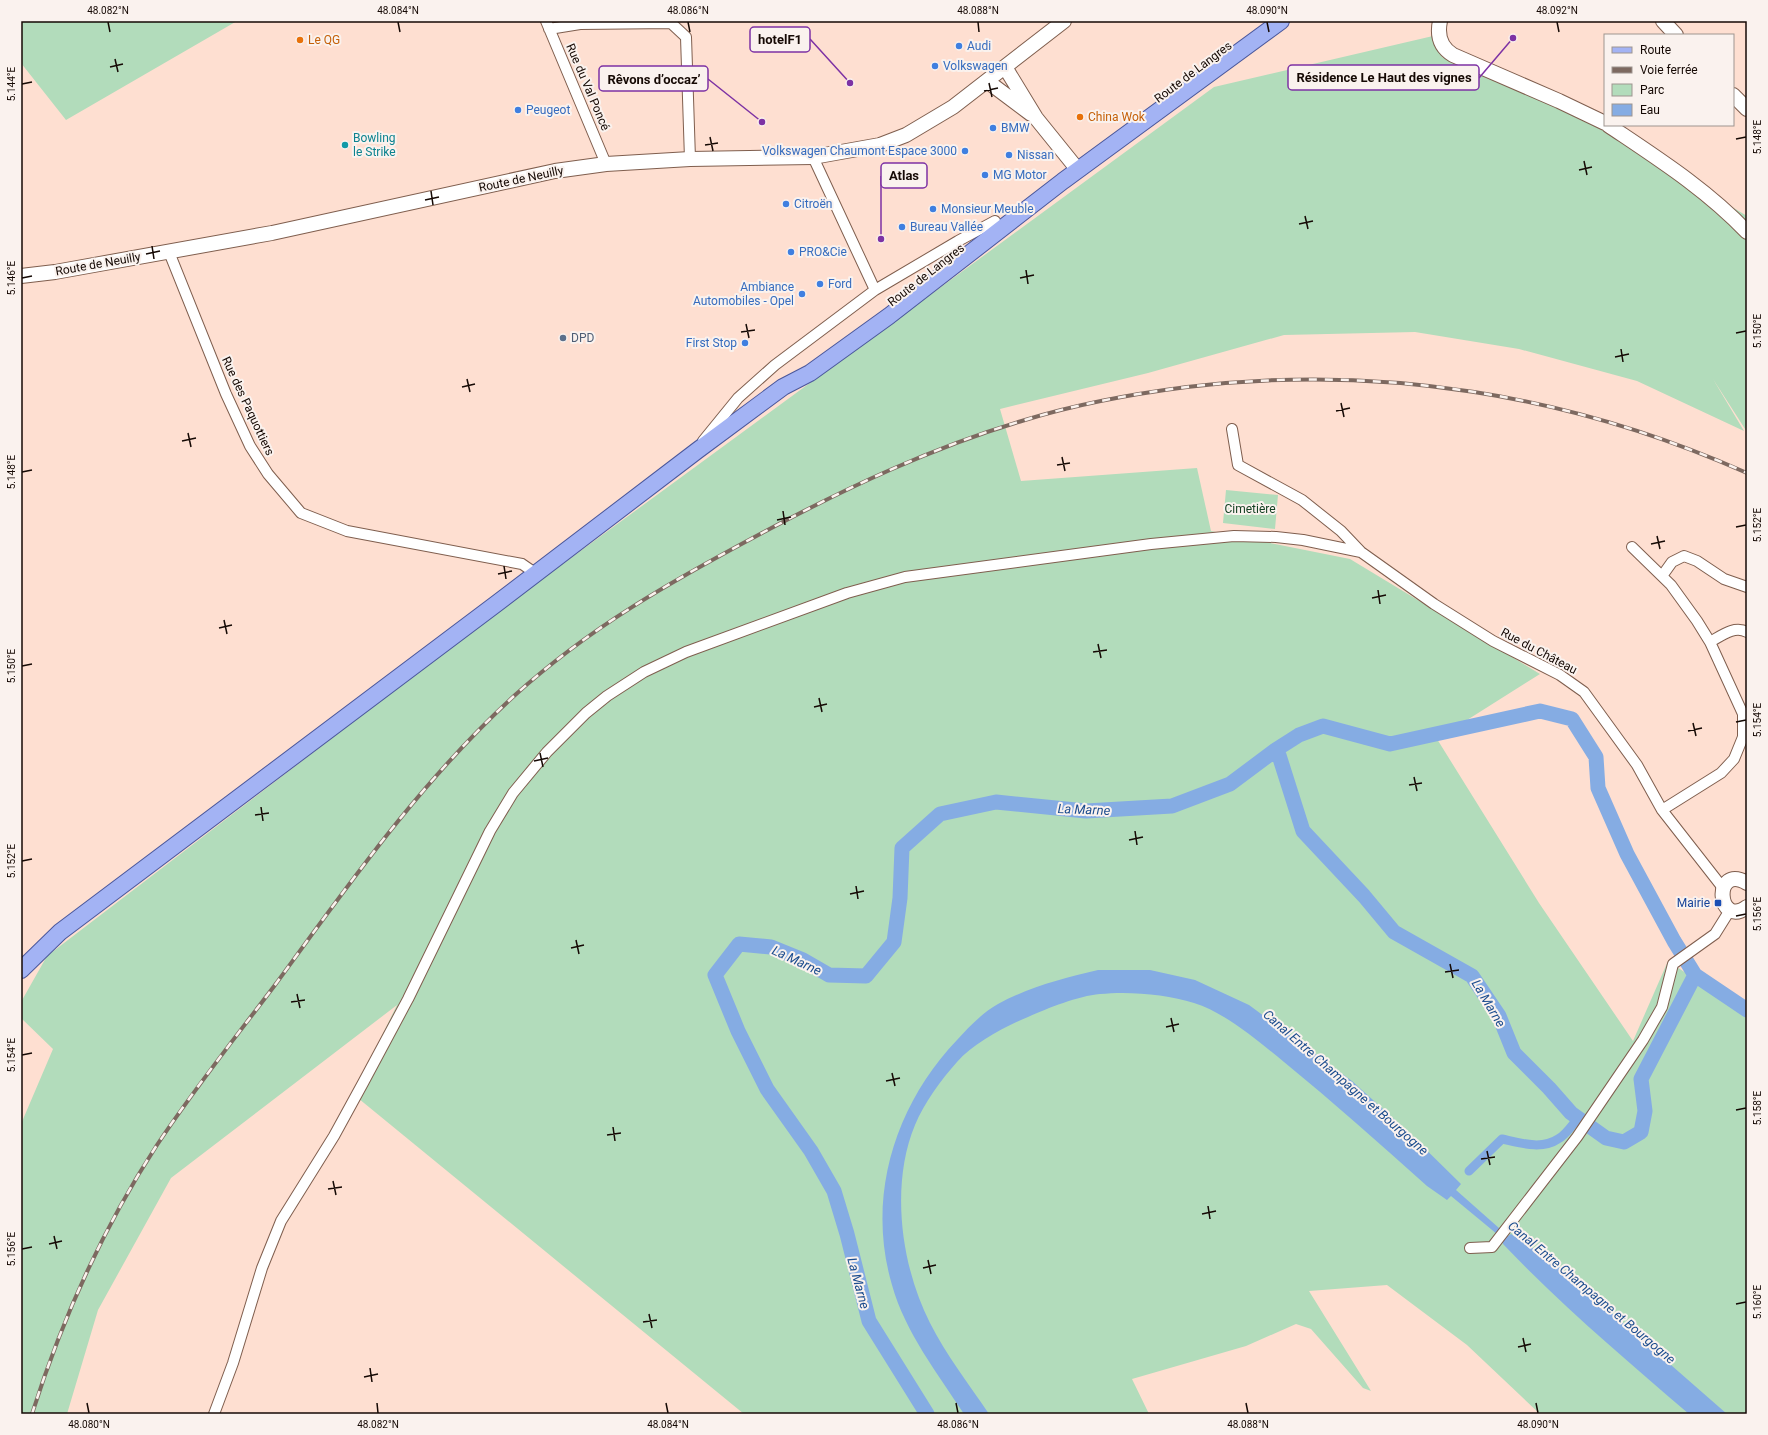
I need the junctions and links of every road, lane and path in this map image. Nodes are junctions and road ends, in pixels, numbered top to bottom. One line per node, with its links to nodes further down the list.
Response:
1 (1064, 21): 8 (main road, Route de Neuilly)
2 (1262, 21): 18 (main road, Route de Langres)
3 (1281, 21): 18 (main road)
4 (1440, 21): 13 (main road)
5 (1663, 21): 7 (main road)
6 (548, 25): 16 (street); 17 (street, Rue du Val Poncé)
7 (1675, 34)
8 (1005, 67): 9 (main road, Route de Neuilly); 12 (main road)
9 (987, 81): 12 (main road); 15 (main road, Route de Neuilly)
10 (1734, 96): 11 (main road)
11 (1747, 109)
12 (1036, 118): 18 (main road)
13 (1604, 123)
14 (1609, 126): 20 (main road)
15 (813, 157): 16 (main road, Route de Neuilly); 23 (street)
16 (690, 159): 17 (main road, Route de Neuilly)
17 (606, 164): 21 (main road, Route de Neuilly)
18 (1076, 166): 19 (main road, Route de Langres); 24 (main road)
19 (995, 221): 23 (street); 24 (main road, Route de Langres)
20 (1747, 232)
21 (170, 252): 22 (main road, Route de Neuilly); 29 (street, Rue des Paquottiers)
22 (21, 276)
23 (875, 290): 26 (street)
24 (783, 387): 26 (main road)
25 (1232, 429): 28 (street)
26 (698, 450): 29 (main road)
27 (1632, 547): 30 (street)
28 (1361, 552): 34 (street, Rue du Château); 41 (street)
29 (535, 573): 39 (main road)
30 (1662, 576): 31 (street); 33 (street)
31 (1747, 587)
32 (1747, 632): 33 (street)
33 (1710, 642): 34 (street)
34 (1662, 810): 36 (street, Rue du Château)
35 (1746, 880): 36 (main road)
36 (1723, 888): 38 (main road)
37 (1747, 907): 38 (main road)
38 (1730, 910): 40 (street)
39 (21, 970)
40 (1470, 1248)
41 (214, 1414)

